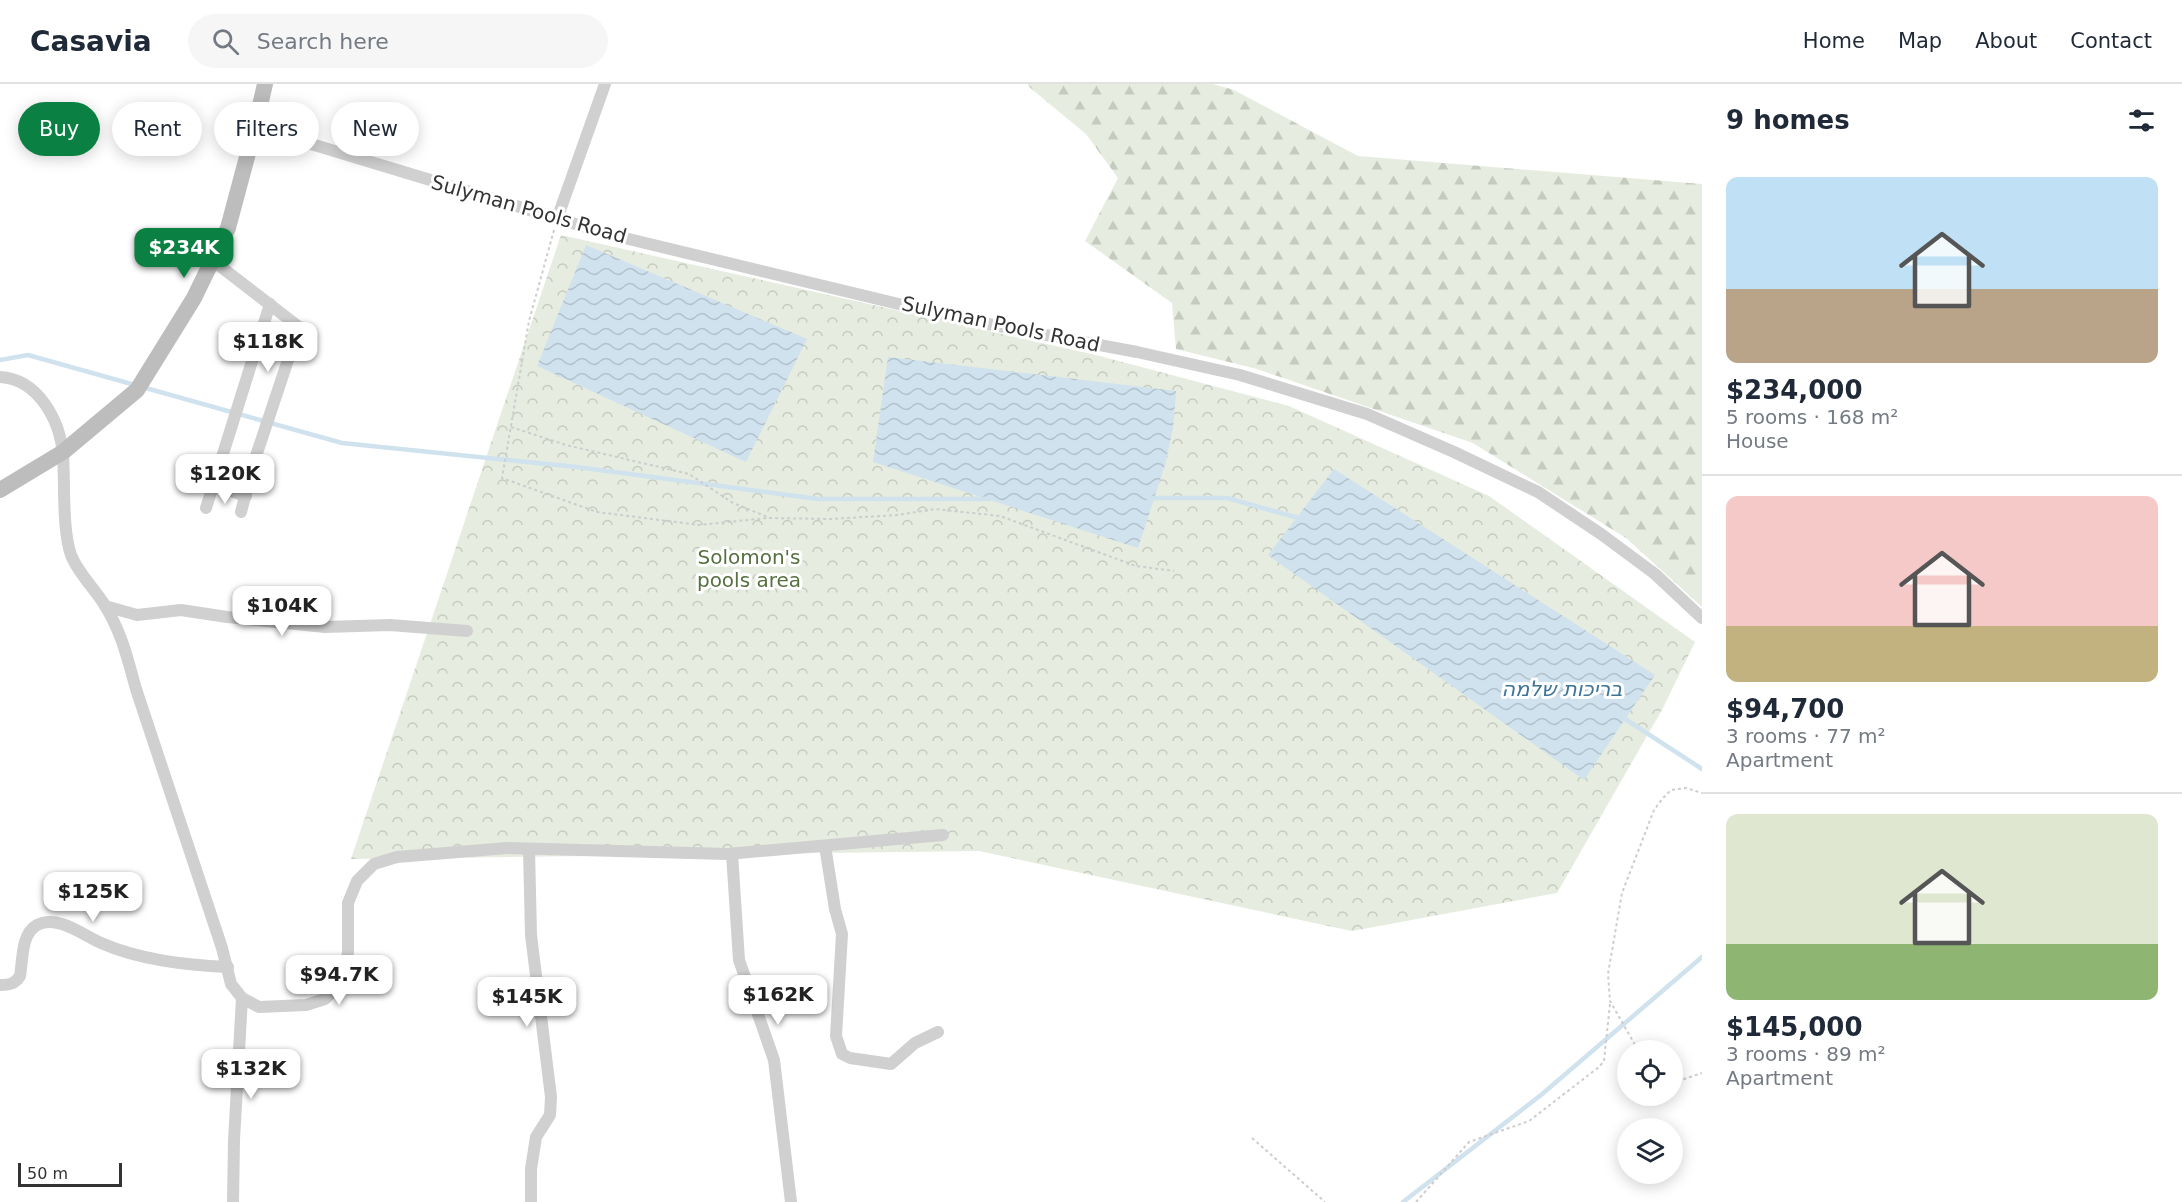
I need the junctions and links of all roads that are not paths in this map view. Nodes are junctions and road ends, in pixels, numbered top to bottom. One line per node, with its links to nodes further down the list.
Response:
1 (264, 84): 3 (main road)
2 (605, 84): 6 (street)
3 (260, 102)
4 (319, 146): 6 (street, Sulyman Pools Road)
5 (247, 156): 7 (main road)
6 (557, 219): 17 (street, Sulyman Pools Road)
7 (212, 260): 8 (street); 10 (main road)
8 (270, 304): 11 (street); 13 (street)
9 (0, 376): 10 (street)
10 (63, 452): 12 (main road); 16 (street)
11 (213, 485): 13 (street); 14 (street)
12 (0, 490)
13 (246, 496): 15 (street)
14 (206, 508)
15 (241, 512)
16 (105, 606): 18 (street); 23 (street)
17 (1702, 618)
18 (467, 632)
19 (943, 835): 20 (street)
20 (825, 846): 22 (street); 26 (street)
21 (529, 849): 22 (street); 25 (street); 28 (street)
22 (732, 854): 29 (street)
23 (228, 967): 24 (street); 25 (street)
24 (0, 985)
25 (242, 998): 27 (street)
26 (938, 1032)
27 (233, 1202)
28 (531, 1202)
29 (791, 1202)

